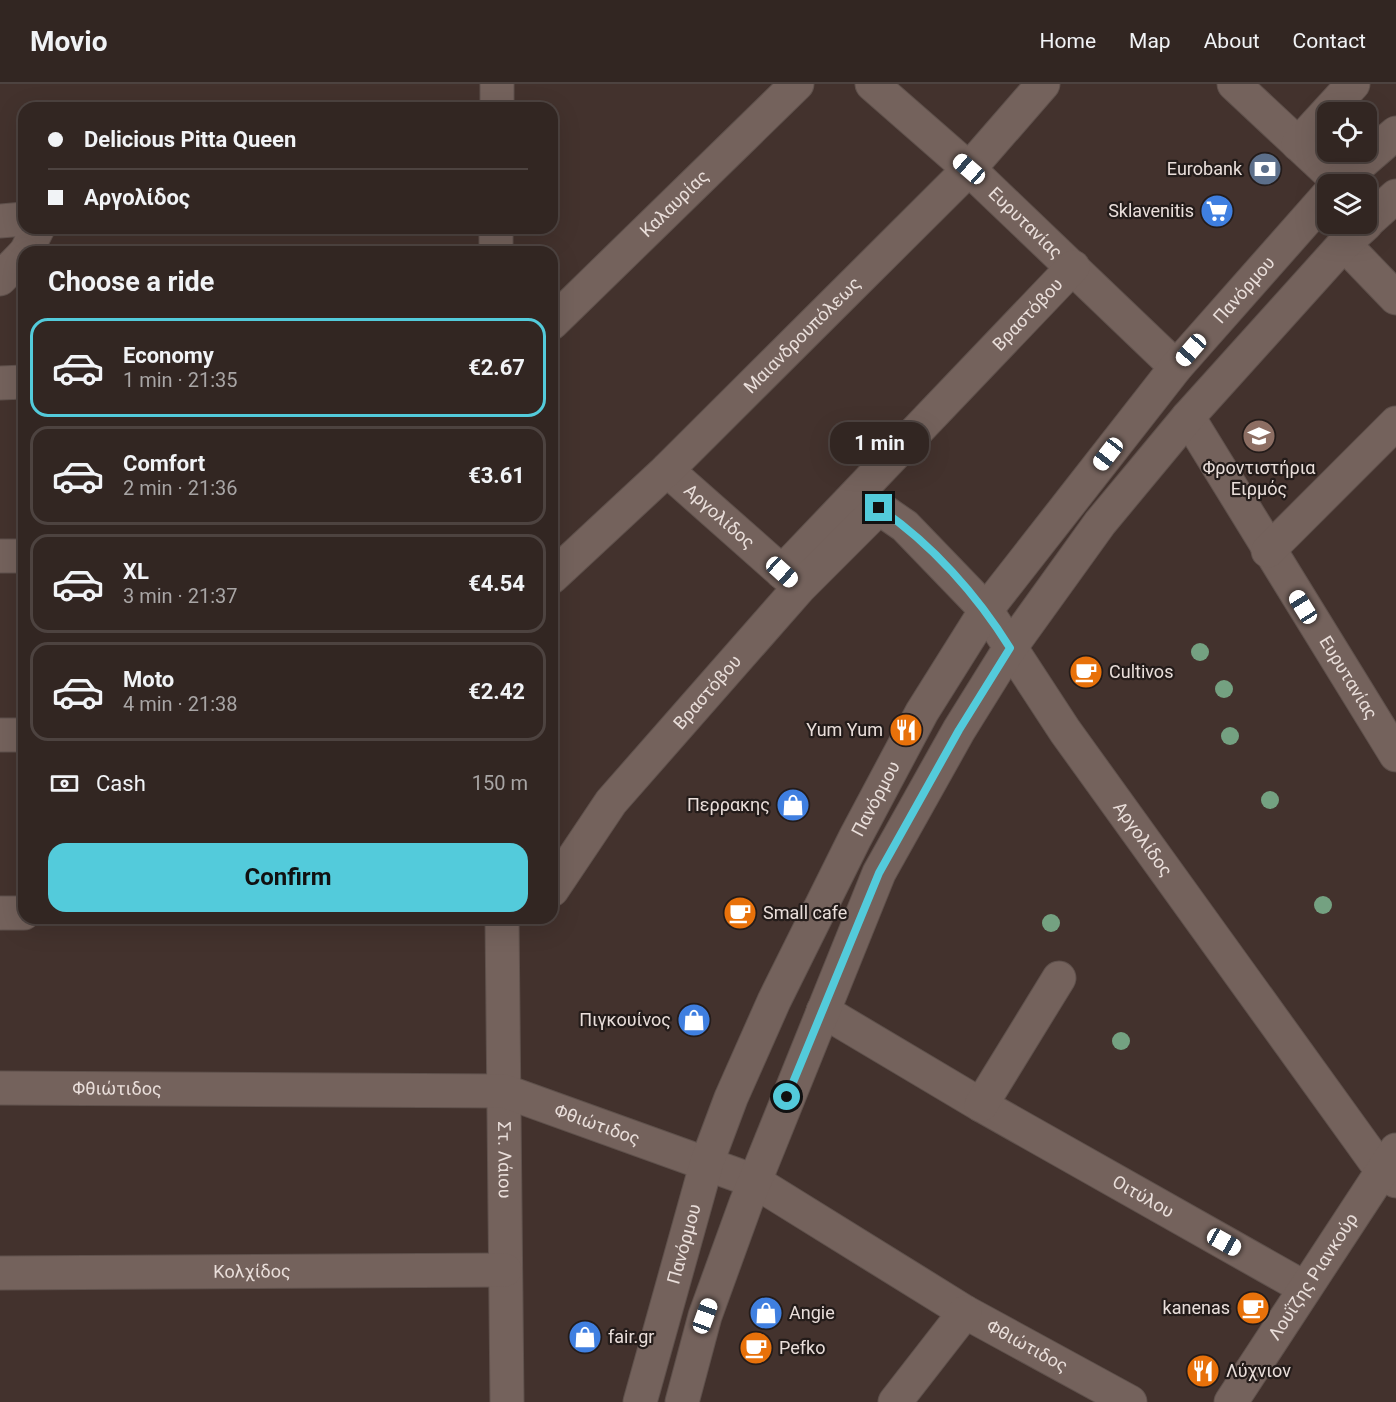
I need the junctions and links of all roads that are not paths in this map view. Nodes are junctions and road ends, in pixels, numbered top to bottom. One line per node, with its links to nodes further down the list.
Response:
1 (497, 84): 7 (street)
2 (797, 84): 24 (street, Καλαυρίας)
3 (872, 84): 10 (street, Ευρυτανίας)
4 (1042, 84): 10 (street, Μαιανδρουπόλεως)
5 (1234, 84): 9 (street)
6 (1353, 84): 9 (street)
7 (496, 102)
8 (1396, 133): 12 (street, Πανόρμου)
9 (1298, 144): 11 (street)
10 (969, 169): 21 (street, Ευρυτανίας); 30 (street, Μαιανδρουπόλεως)
11 (1323, 174)
12 (1349, 174)
13 (1396, 196): 15 (street)
14 (1317, 206): 25 (street, Πανόρμου)
15 (1377, 213)
16 (18, 220): 17 (street)
17 (0, 221)
18 (1355, 234): 28 (street)
19 (1361, 234): 23 (street)
20 (18, 260): 22 (street)
21 (1073, 267): 25 (street, Ευρυτανίας); 36 (street, Βραστόβου)
22 (0, 279)
23 (1396, 298)
24 (558, 317)
25 (1176, 367): 37 (street, Πανόρμου)
26 (18, 382): 27 (street)
27 (0, 383)
28 (1188, 417): 32 (street, Ευρυτανίας); 38 (street)
29 (1396, 423): 32 (street)
30 (667, 470): 35 (street, Μαιανδρουπόλεως); 36 (street, Αργολίδος)
31 (879, 508): 36 (street, Βραστόβου); 37 (street, Αργολίδος)
32 (1268, 551): 41 (street, Ευρυτανίας)
33 (0, 556): 34 (street)
34 (18, 556)
35 (558, 571)
36 (791, 580): 42 (street, Βραστόβου)
37 (986, 610): 38 (street, Αργολίδος); 51 (street, Πανόρμου)
38 (1010, 648): 47 (street); 52 (street, Αργολίδος)
39 (0, 735): 40 (street)
40 (18, 735)
41 (1396, 755)
42 (558, 881)
43 (0, 913): 44 (street)
44 (18, 913)
45 (502, 924): 49 (street, Στ. Λάιου)
46 (1059, 978): 50 (street)
47 (823, 1011): 50 (street, Οιτύλου); 53 (street)
48 (0, 1088): 49 (street, Φθιώτιδος)
49 (504, 1091): 51 (street, Φθιώτιδος); 54 (street, Στ. Λάιου)
50 (981, 1105): 56 (street, Οιτύλου)
51 (707, 1162): 53 (street, Φθιώτιδος); 59 (street, Πανόρμου)
52 (1392, 1167): 56 (street, Λουΐζης Ριανκούρ)
53 (754, 1181): 57 (street, Φθιώτιδος); 60 (street)
54 (505, 1270): 55 (street, Κολχίδος); 58 (street, Στ. Λάιου)
55 (0, 1273)
56 (1305, 1288): 63 (street, Λουΐζης Ριανκούρ)
57 (965, 1312): 61 (street); 62 (street, Φθιώτιδος)
58 (507, 1402)
59 (640, 1402)
60 (682, 1402)
61 (895, 1402)
62 (1130, 1402)
63 (1231, 1402)

